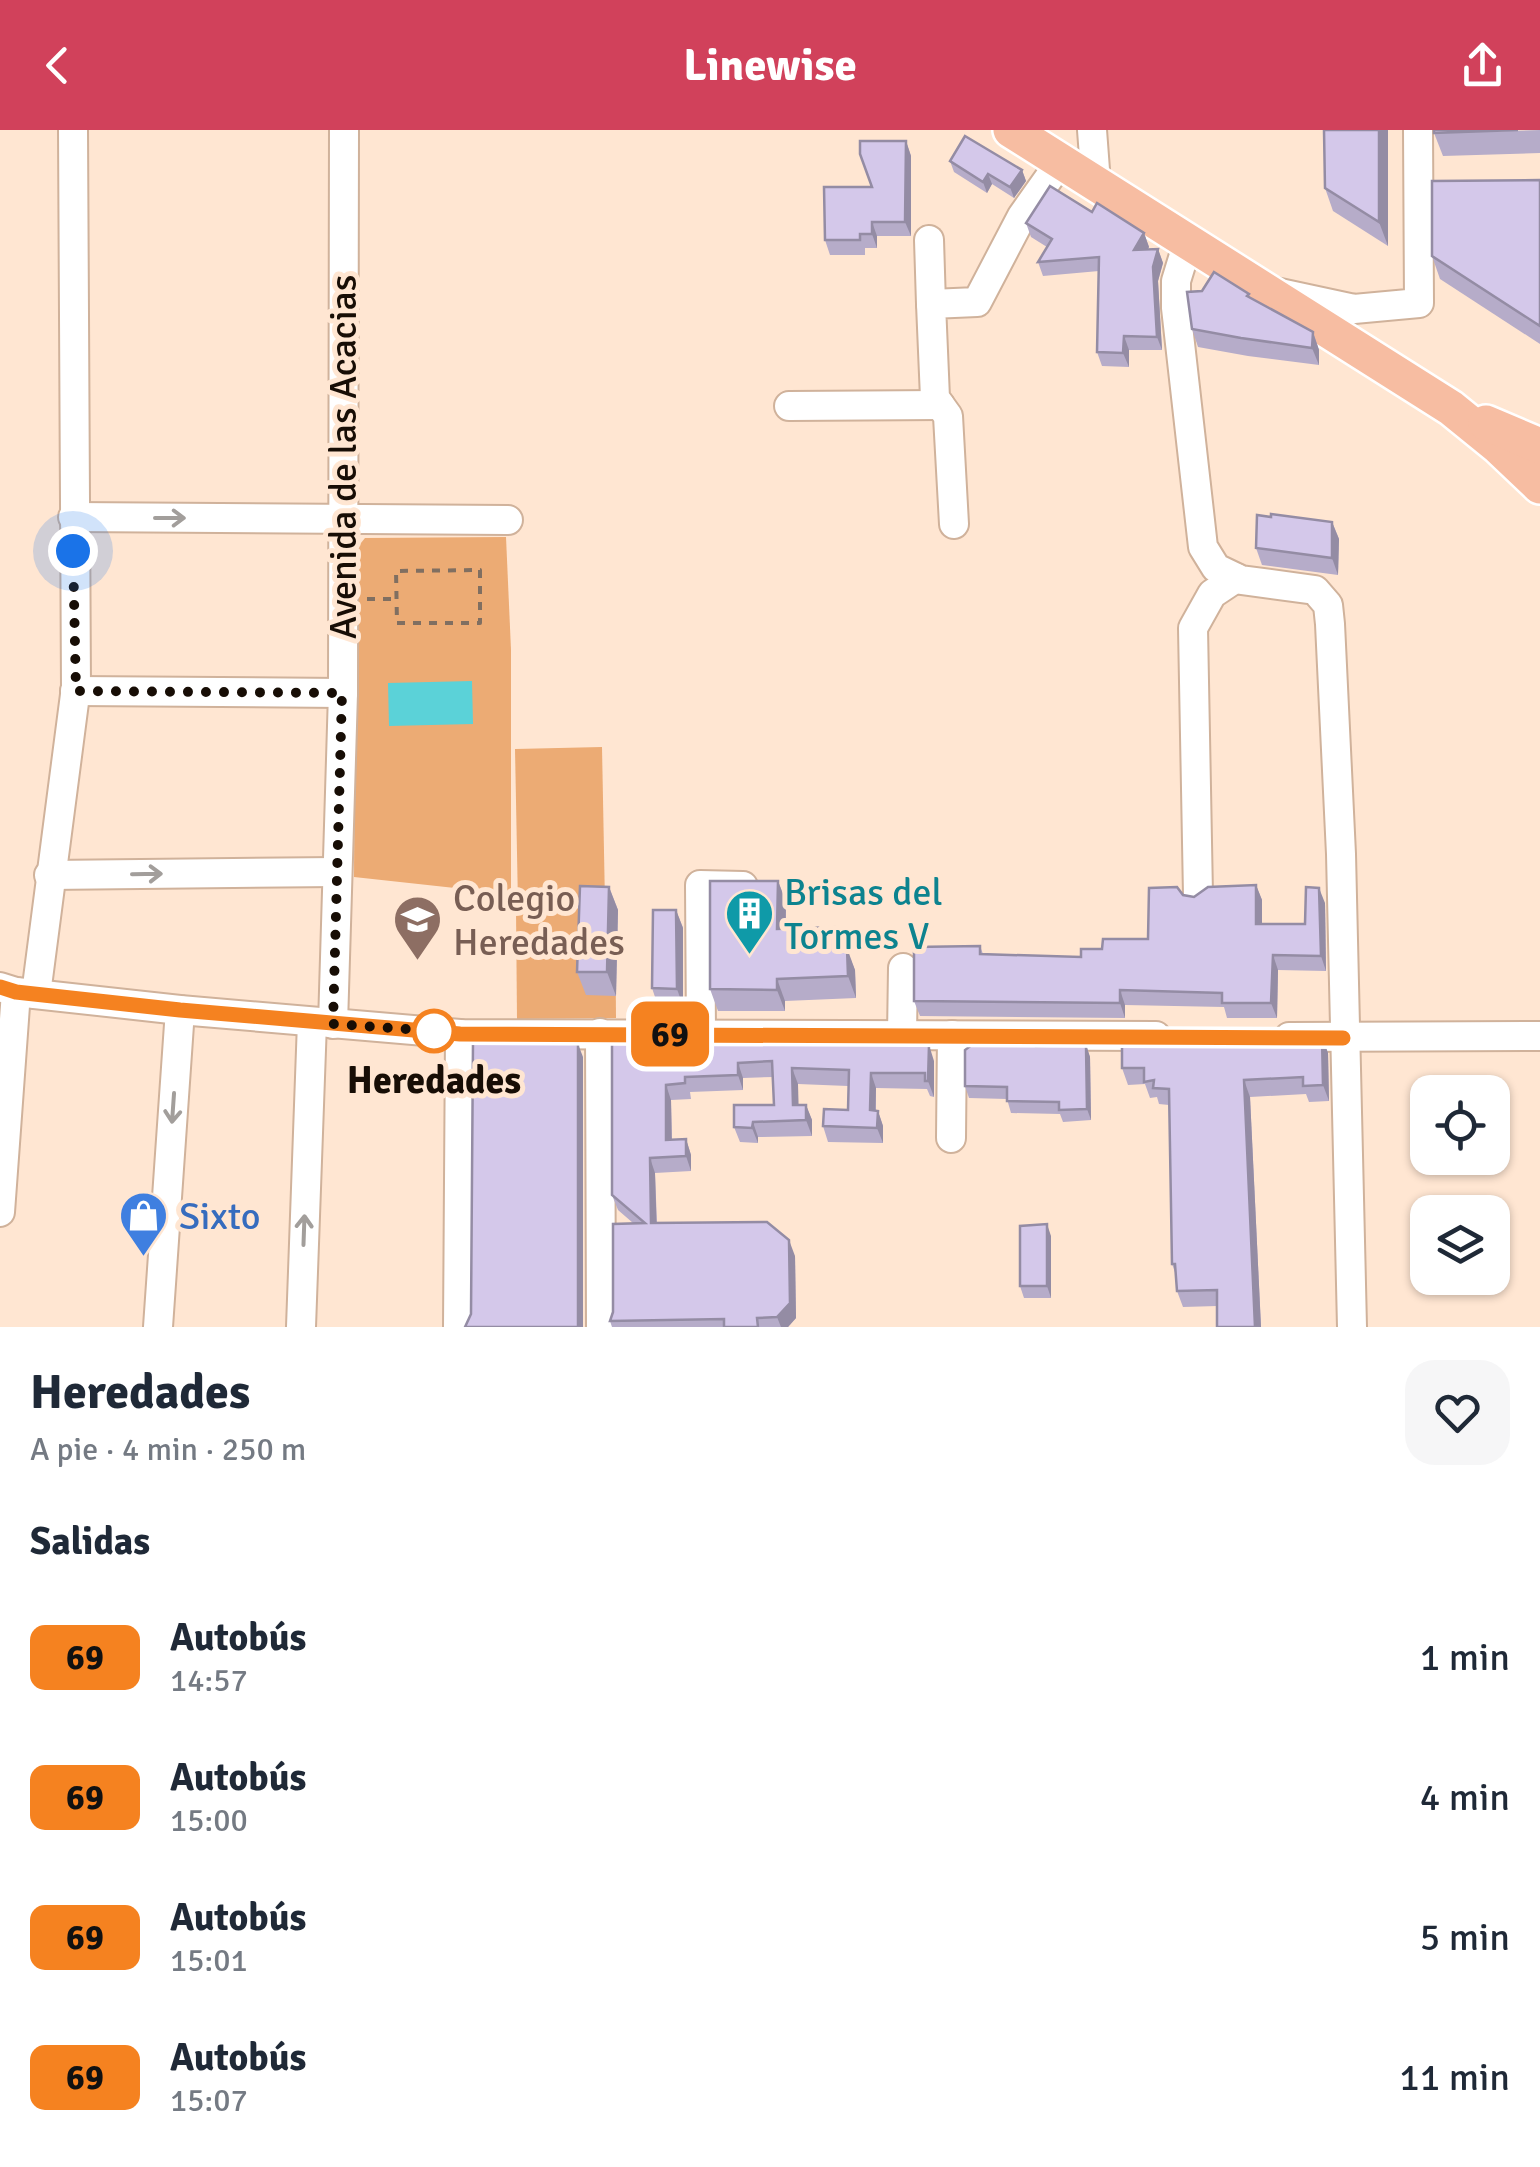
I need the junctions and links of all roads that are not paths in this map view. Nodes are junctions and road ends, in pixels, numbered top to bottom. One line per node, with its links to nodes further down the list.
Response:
1 (73, 130): 17 (street)
2 (344, 130): 18 (street, Avenida de las Acacias)
3 (1011, 130): 6 (main road)
4 (1092, 130): 7 (street)
5 (1418, 130): 10 (street)
6 (1061, 161): 7 (main road); 11 (street)
7 (1096, 183): 9 (main road)
8 (929, 240): 11 (street)
9 (1188, 242): 10 (main road); 21 (street)
10 (1264, 290): 14 (main road)
11 (931, 304): 12 (street)
12 (940, 405): 13 (street); 20 (street)
13 (789, 406)
14 (1451, 408): 15 (main road); 16 (main road)
15 (1540, 446)
16 (1540, 486)
17 (72, 517): 18 (street, one-way to 18); 22 (street)
18 (342, 519): 19 (street); 23 (street, Avenida de las Acacias)
19 (508, 520)
20 (954, 524)
21 (1236, 578): 27 (street); 42 (street)
22 (76, 691): 23 (street); 25 (street)
23 (342, 693): 24 (street, Avenida de las Acacias)
24 (337, 872): 25 (street, one-way to 24); 31 (street, Avenida de las Acacias)
25 (49, 875): 29 (street)
26 (775, 886): 35 (street)
27 (1198, 895)
28 (903, 968): 36 (street)
29 (17, 991): 30 (street); 44 (street)
30 (180, 1010): 31 (street); 46 (street, one-way to 46)
31 (322, 1023): 34 (street); 47 (street, Avenida de las Acacias, one-way to 31)
32 (1540, 1026): 39 (street)
33 (600, 1033): 34 (street); 35 (street); 49 (street)
34 (460, 1034): 48 (street)
35 (701, 1034): 36 (street)
36 (902, 1035): 37 (street)
37 (952, 1035): 38 (street); 43 (street)
38 (1190, 1036)
39 (1499, 1036): 40 (street); 42 (street)
40 (1540, 1036)
41 (1266, 1037): 42 (street)
42 (1343, 1038): 50 (street)
43 (951, 1138)
44 (0, 1196): 45 (street)
45 (0, 1212)
46 (158, 1327)
47 (301, 1327)
48 (458, 1327)
49 (600, 1327)
50 (1352, 1327)

